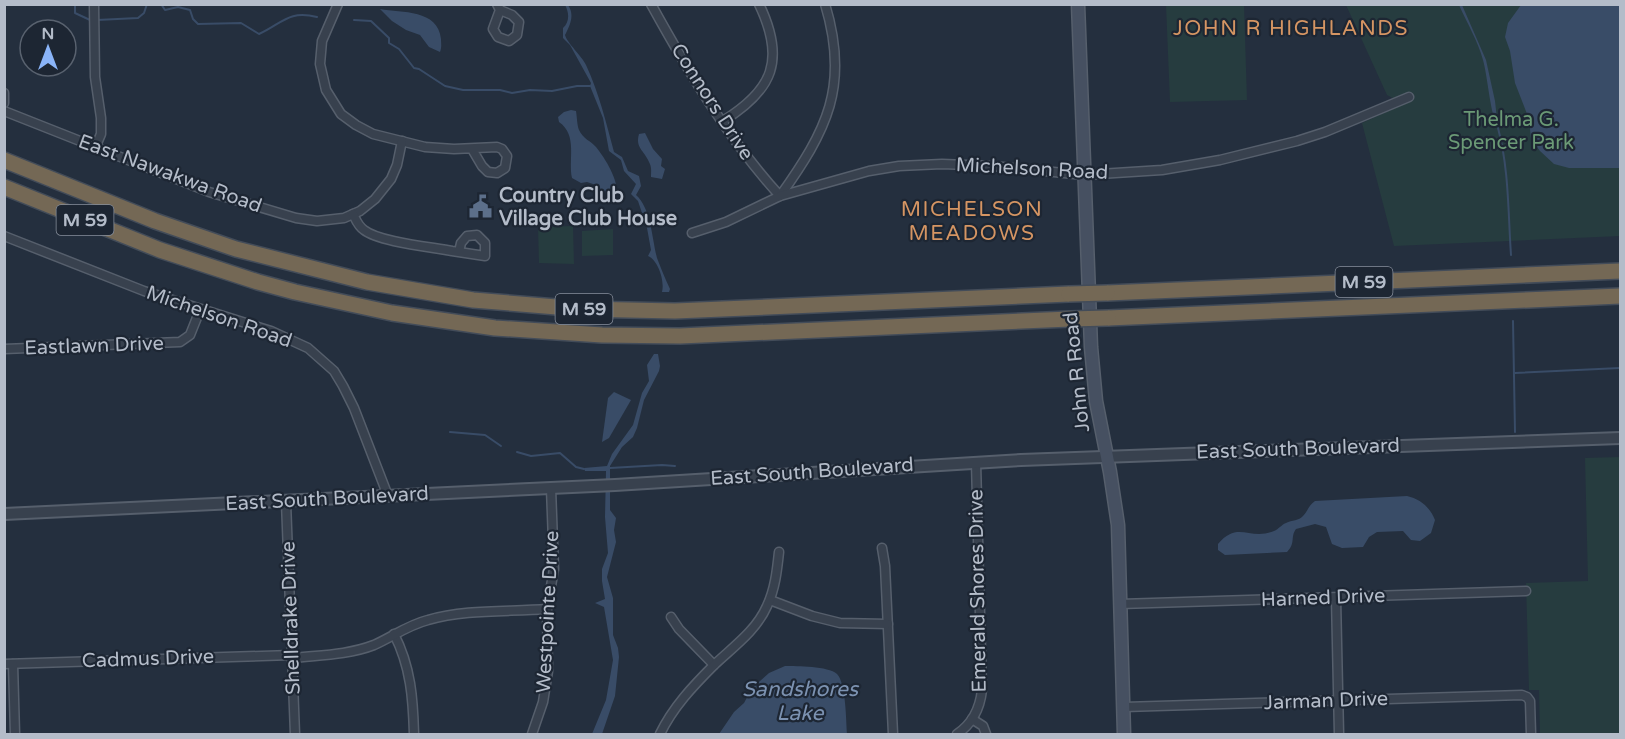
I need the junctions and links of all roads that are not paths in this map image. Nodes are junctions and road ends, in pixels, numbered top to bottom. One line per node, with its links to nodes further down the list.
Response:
1 (94, 4): 13 (street)
2 (338, 4): 12 (street)
3 (651, 4): 11 (street, Connors Drive)
4 (759, 4): 11 (street)
5 (825, 4): 18 (street)
6 (1078, 4): 16 (main road, John R Road)
7 (4, 93): 9 (street)
8 (1409, 98): 16 (street, Michelson Road)
9 (4, 103)
10 (4, 111): 13 (street, East Nawakwa Road)
11 (723, 121): 18 (street, Connors Drive)
12 (402, 141): 14 (street); 19 (street, East Nawakwa Road)
13 (95, 148): 19 (street, East Nawakwa Road)
14 (472, 149)
15 (4, 160): 23 (highway, M 59, bridge)
16 (1084, 176): 18 (street, Michelson Road); 28 (main road, John R Road)
17 (4, 188): 24 (highway, M 59, bridge)
18 (780, 196): 20 (street, Michelson Road)
19 (353, 214): 22 (street)
20 (692, 233)
21 (4, 236): 25 (street, Michelson Road)
22 (459, 252)
23 (1620, 271)
24 (1620, 296)
25 (200, 310): 26 (street, Eastlawn Drive); 31 (street, Michelson Road)
26 (4, 349)
27 (1620, 438): 28 (street, East South Boulevard)
28 (1107, 456): 29 (street, East South Boulevard); 39 (main road, John R Road)
29 (976, 462): 30 (street, East South Boulevard); 49 (street, Emerald Shores Drive)
30 (551, 488): 31 (street, East South Boulevard); 40 (street, Westpointe Drive)
31 (388, 496): 32 (street, East South Boulevard)
32 (286, 502): 33 (street, East South Boulevard); 44 (street, Shelldrake Drive)
33 (4, 514)
34 (882, 548): 42 (street)
35 (779, 552): 38 (street)
36 (1526, 591): 37 (street, Harned Drive)
37 (1335, 598): 39 (street, Harned Drive); 47 (street)
38 (770, 600): 42 (street); 46 (street)
39 (1120, 604): 48 (main road, John R Road)
40 (547, 609): 43 (street, Cadmus Drive); 54 (street, Westpointe Drive)
41 (671, 617): 46 (street)
42 (888, 624): 56 (street)
43 (394, 634): 44 (street, Cadmus Drive); 53 (street)
44 (292, 656): 45 (street, Cadmus Drive); 52 (street, Shelldrake Drive)
45 (9, 664): 51 (street)
46 (714, 665): 55 (street)
47 (1338, 700): 48 (street, Jarman Drive); 59 (street); 60 (street, Jarman Drive)
48 (1124, 707): 58 (main road, John R Road)
49 (972, 719): 50 (street, Emerald Shores Drive); 57 (street, Emerald Shores Drive)
50 (958, 734)
51 (15, 735)
52 (295, 735)
53 (414, 735)
54 (532, 735)
55 (660, 735)
56 (893, 735)
57 (986, 735)
58 (1124, 735)
59 (1340, 735)
60 (1532, 735)

